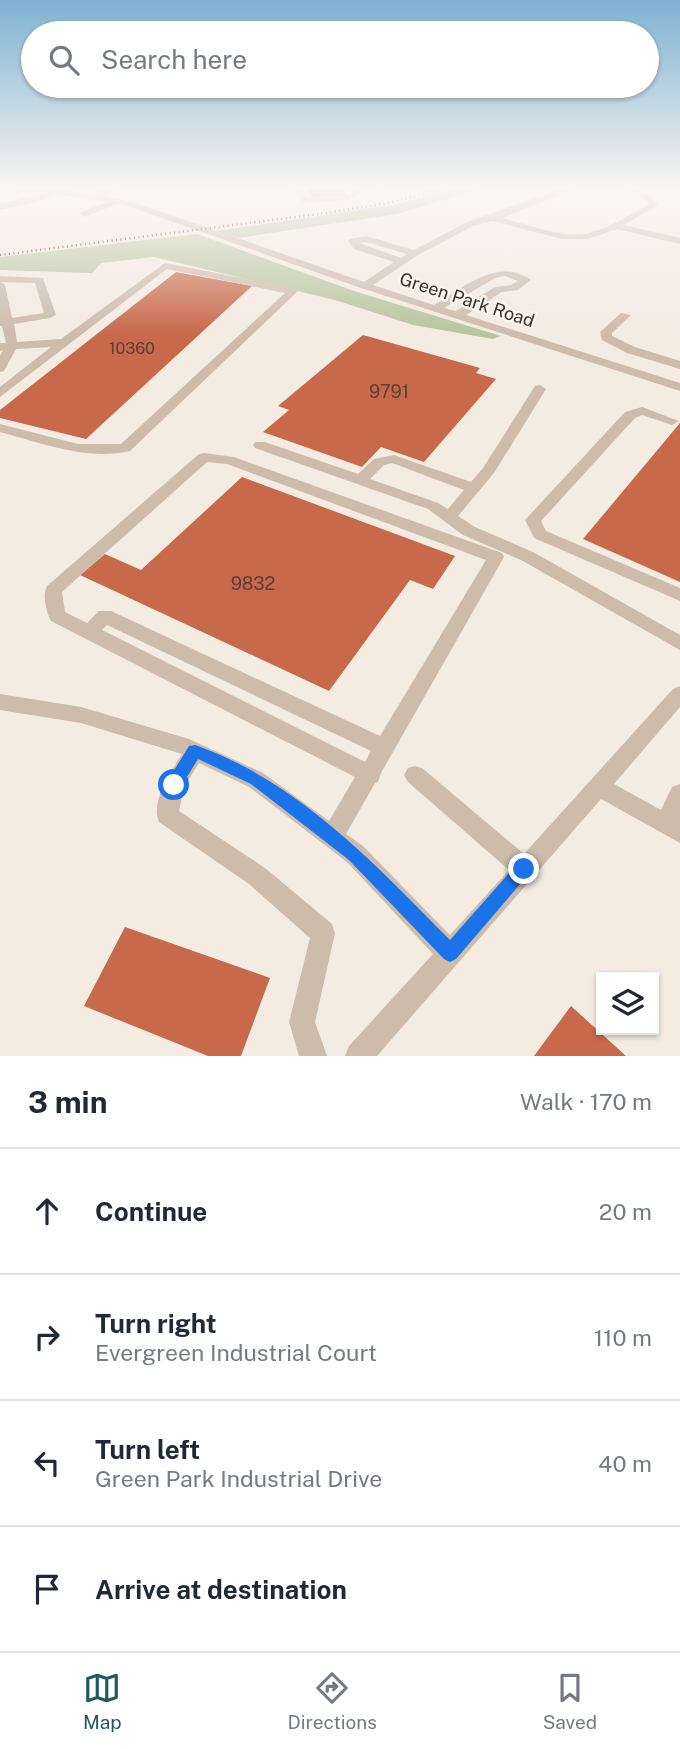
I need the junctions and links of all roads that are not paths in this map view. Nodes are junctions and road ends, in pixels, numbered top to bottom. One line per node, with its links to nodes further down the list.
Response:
1 (220, 236): 11 (street, Green Park Road)
2 (444, 236): 7 (street)
3 (562, 236): 4 (street)
4 (587, 236)
5 (660, 236): 6 (street)
6 (680, 241)
7 (415, 253): 8 (street); 8 (street)
8 (404, 262): 11 (street)
9 (0, 279): 15 (street)
10 (0, 285): 15 (street)
11 (365, 286): 12 (street, Green Park Road)
12 (436, 308): 13 (street, Green Park Road); 13 (street)
13 (458, 315): 20 (street, Green Park Road)
14 (625, 315): 18 (street)
15 (4, 322): 17 (street)
16 (64, 342): 17 (street); 24 (street); 26 (street)
17 (6, 346): 21 (street)
18 (631, 350): 19 (street); 20 (street)
19 (680, 365)
20 (614, 366): 22 (street, Green Park Road)
21 (0, 368)
22 (680, 387)
23 (540, 389): 29 (street)
24 (0, 393)
25 (672, 421): 31 (street)
26 (0, 428)
27 (260, 445): 28 (street)
28 (361, 481): 29 (street); 30 (street)
29 (473, 488): 30 (street)
30 (450, 516): 33 (street)
31 (680, 595)
32 (89, 632): 36 (street); 36 (street); 38 (street)
33 (680, 643)
34 (680, 694): 40 (street)
35 (0, 702): 37 (street)
36 (386, 748): 38 (street)
37 (195, 751): 43 (street); 46 (street)
38 (371, 775): 43 (street)
39 (415, 775): 44 (street)
40 (598, 786): 42 (street); 44 (street)
41 (679, 797): 42 (street)
42 (673, 828)
43 (332, 837): 45 (street)
44 (524, 869): 45 (street)
45 (450, 953): 47 (street)
46 (313, 1056)
47 (359, 1056)

